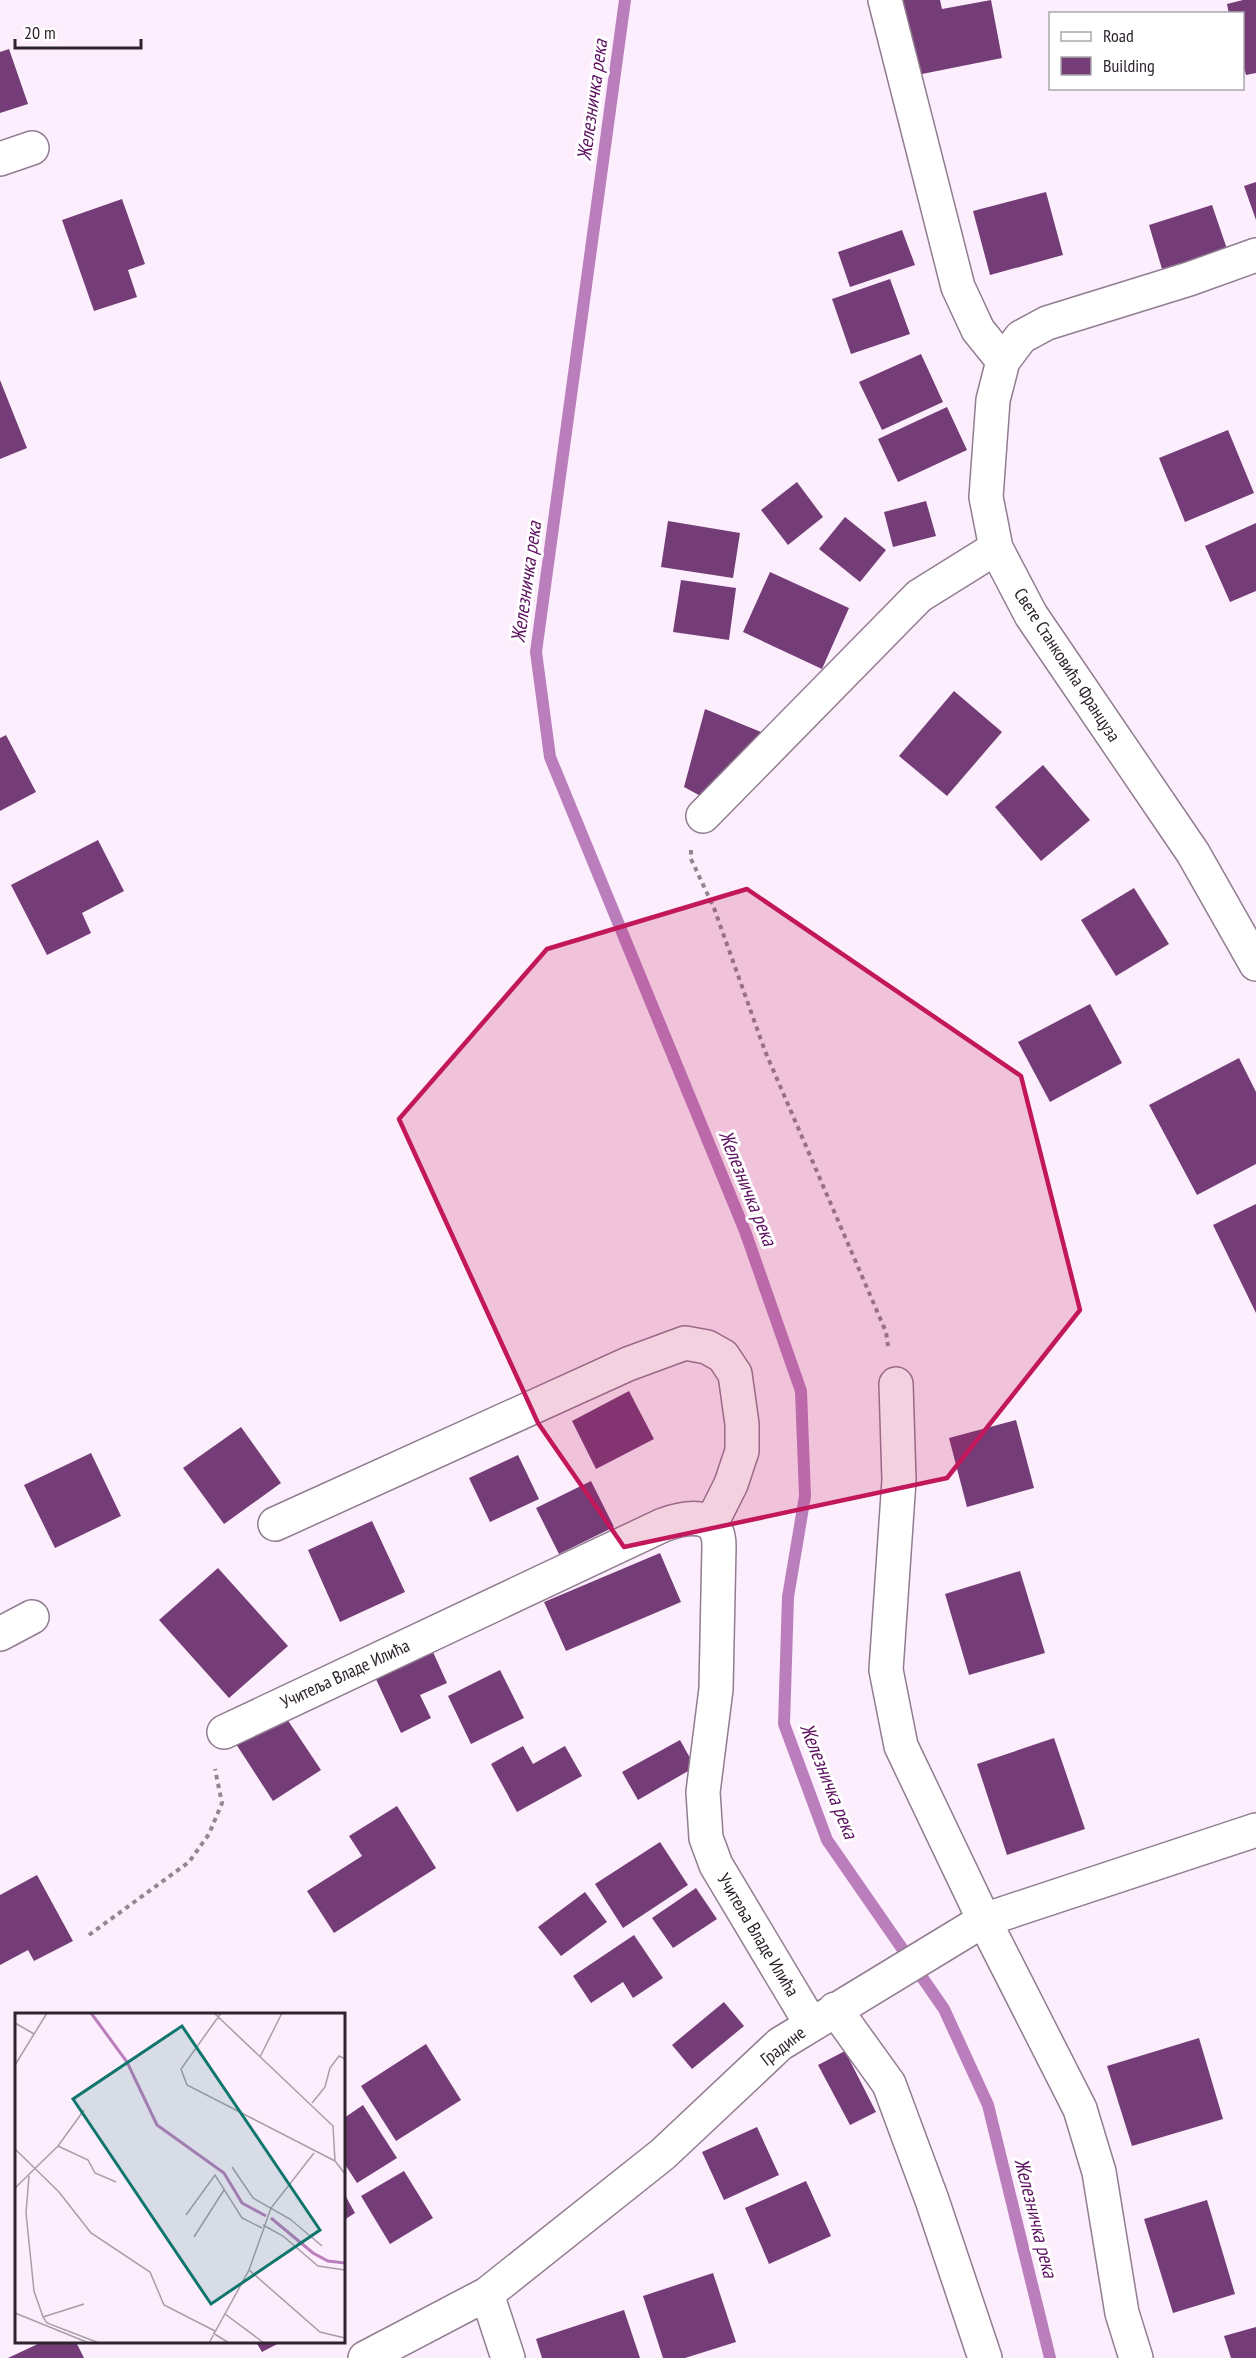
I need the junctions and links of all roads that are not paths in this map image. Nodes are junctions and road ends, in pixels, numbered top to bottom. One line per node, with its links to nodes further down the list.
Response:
1 (885, 0): 5 (street)
2 (32, 148): 3 (street)
3 (0, 159)
4 (1256, 255): 5 (street, Свете Станковића Француза)
5 (1003, 361): 6 (street, Свете Станковића Француза)
6 (996, 548): 7 (street); 8 (street, Свете Станковића Француза)
7 (704, 816)
8 (1256, 964)
9 (896, 1384): 16 (street)
10 (275, 1524): 11 (street)
11 (711, 1524): 14 (street, Учитеља Владе Илића); 17 (street, Учитеља Владе Илића)
12 (32, 1617): 13 (street)
13 (0, 1634)
14 (224, 1732)
15 (1256, 1830): 16 (street, Градине)
16 (984, 1920): 17 (street, Градине); 22 (street)
17 (823, 2017): 18 (street, Градине); 21 (street, Учитеља Владе Илића)
18 (487, 2294): 19 (street, Градине); 20 (street)
19 (365, 2358)
20 (508, 2358)
21 (986, 2358)
22 (1136, 2358)

